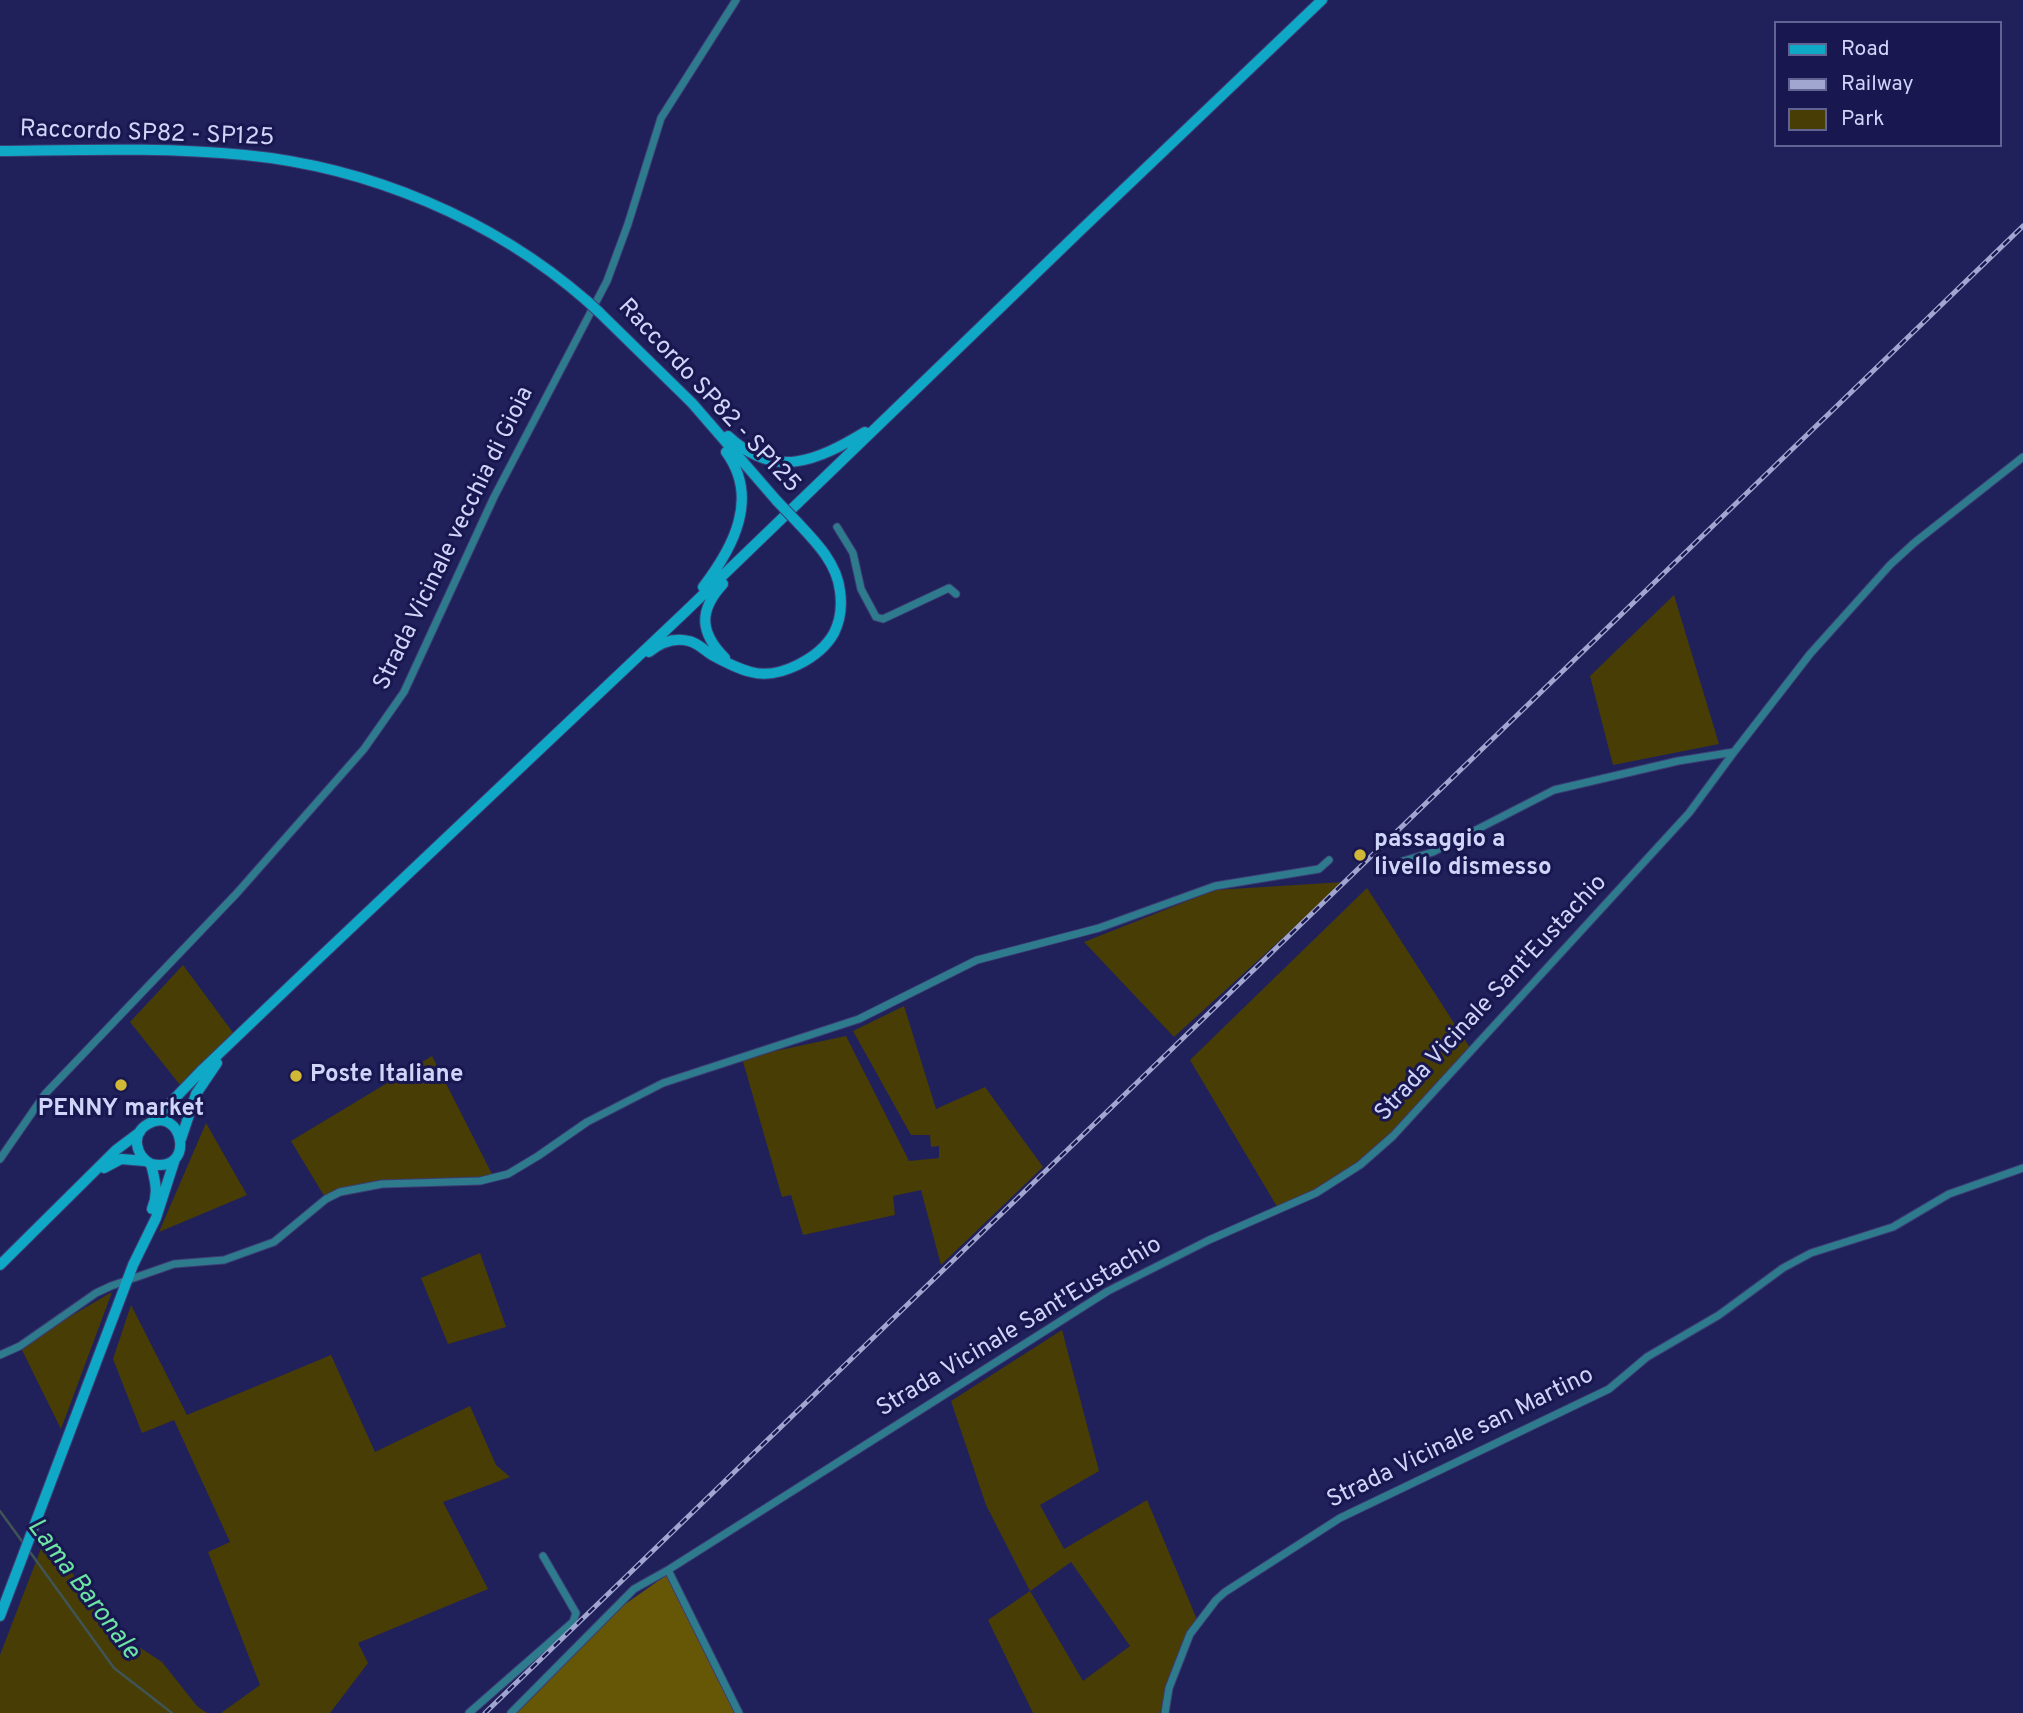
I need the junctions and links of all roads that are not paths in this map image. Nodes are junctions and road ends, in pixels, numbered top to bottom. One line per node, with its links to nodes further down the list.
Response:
1 (736, 0): 20 (street, Strada Vicinale vecchia di Gioia)
2 (1322, 0): 5 (main road)
3 (0, 151): 4 (main road, Raccordo SP82 - SP125, bridge)
4 (699, 412): 5 (main road); 10 (main road); 11 (main road, Raccordo SP82 - SP125, bridge)
5 (883, 421): 8 (main road)
6 (2023, 457): 13 (street, Strada Vicinale Sant'Eustachio)
7 (837, 527): 9 (street)
8 (765, 533): 10 (main road); 11 (main road)
9 (956, 594)
10 (684, 613): 12 (main road)
11 (730, 662): 12 (main road, Raccordo SP82 - SP125)
12 (613, 678): 16 (main road)
13 (1734, 752): 15 (street); 30 (street, Strada Vicinale Sant'Eustachio)
14 (1329, 860): 27 (street)
15 (1403, 860)
16 (255, 1019): 17 (main road); 19 (main road)
17 (152, 1122): 18 (main road); 19 (main road)
18 (140, 1132): 22 (main road); 24 (main road)
19 (181, 1139): 21 (main road)
20 (0, 1159)
21 (175, 1159): 22 (main road); 26 (main road)
22 (148, 1162): 24 (main road); 26 (main road)
23 (2023, 1168): 35 (street, Strada Vicinale san Martino)
24 (90, 1177): 25 (main road)
25 (0, 1265)
26 (133, 1265): 27 (main road)
27 (128, 1280): 28 (street); 31 (main road)
28 (0, 1355)
29 (543, 1556): 32 (street)
30 (668, 1570): 33 (street, Strada Vicinale Sant'Eustachio); 34 (street)
31 (0, 1616)
32 (469, 1713)
33 (511, 1713)
34 (739, 1713)
35 (1165, 1713)

